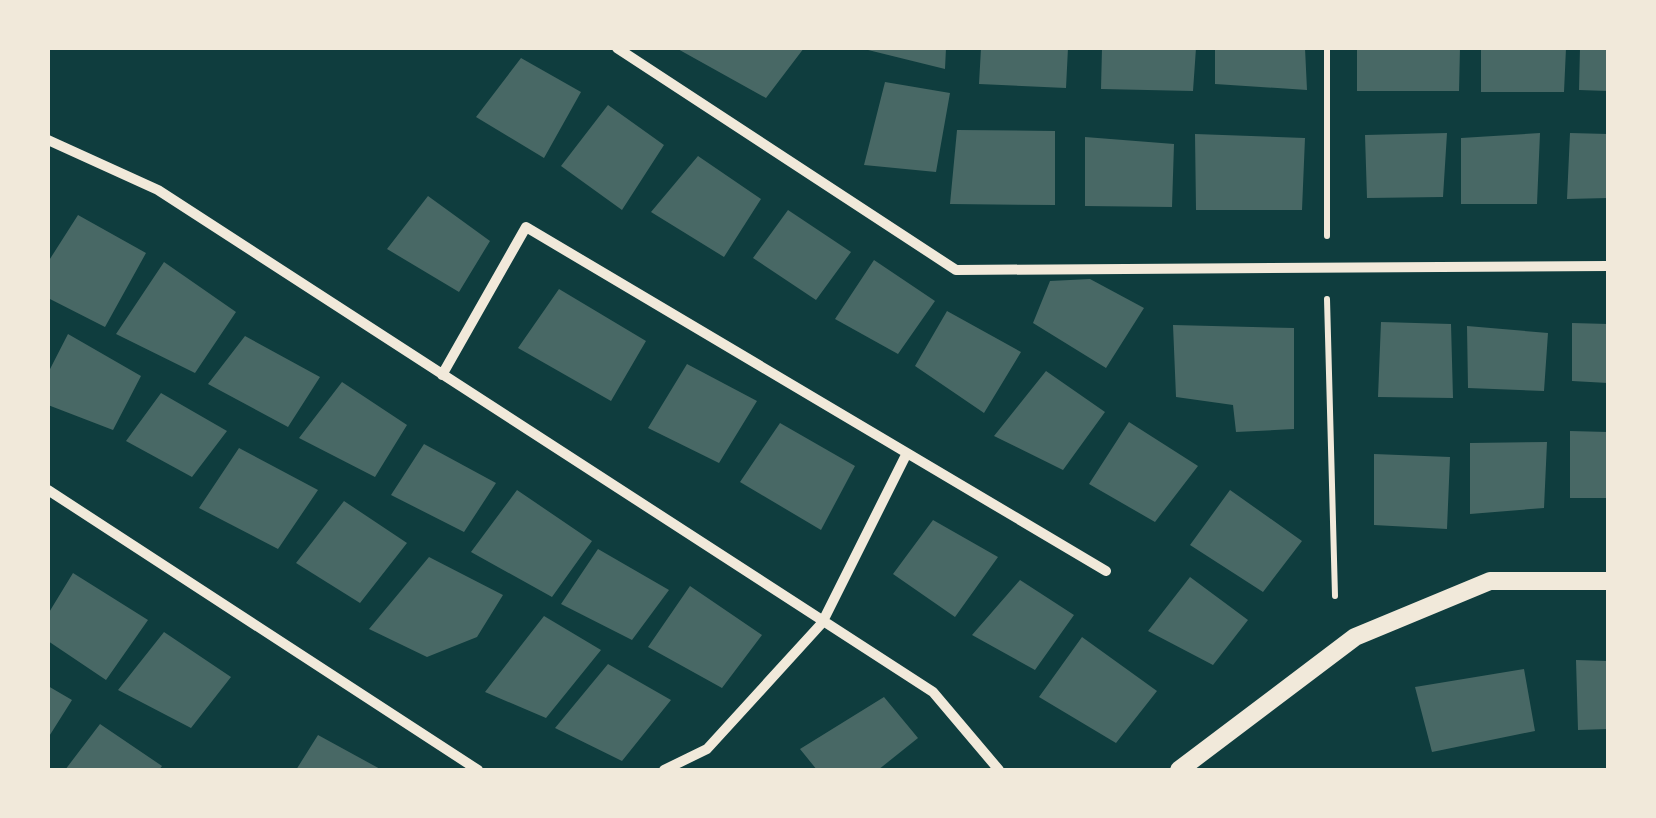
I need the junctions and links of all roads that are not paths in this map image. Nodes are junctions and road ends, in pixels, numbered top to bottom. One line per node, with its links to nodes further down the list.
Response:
1 (617, 48): 3 (street)
2 (48, 140): 4 (street)
3 (1608, 266)
4 (442, 375): 5 (street); 9 (street)
5 (907, 453): 7 (street); 9 (street)
6 (48, 490): 10 (street)
7 (1106, 571)
8 (1608, 581): 13 (street)
9 (822, 622): 11 (street); 12 (street)
10 (478, 770)
11 (664, 770)
12 (999, 770)
13 (1179, 770)

